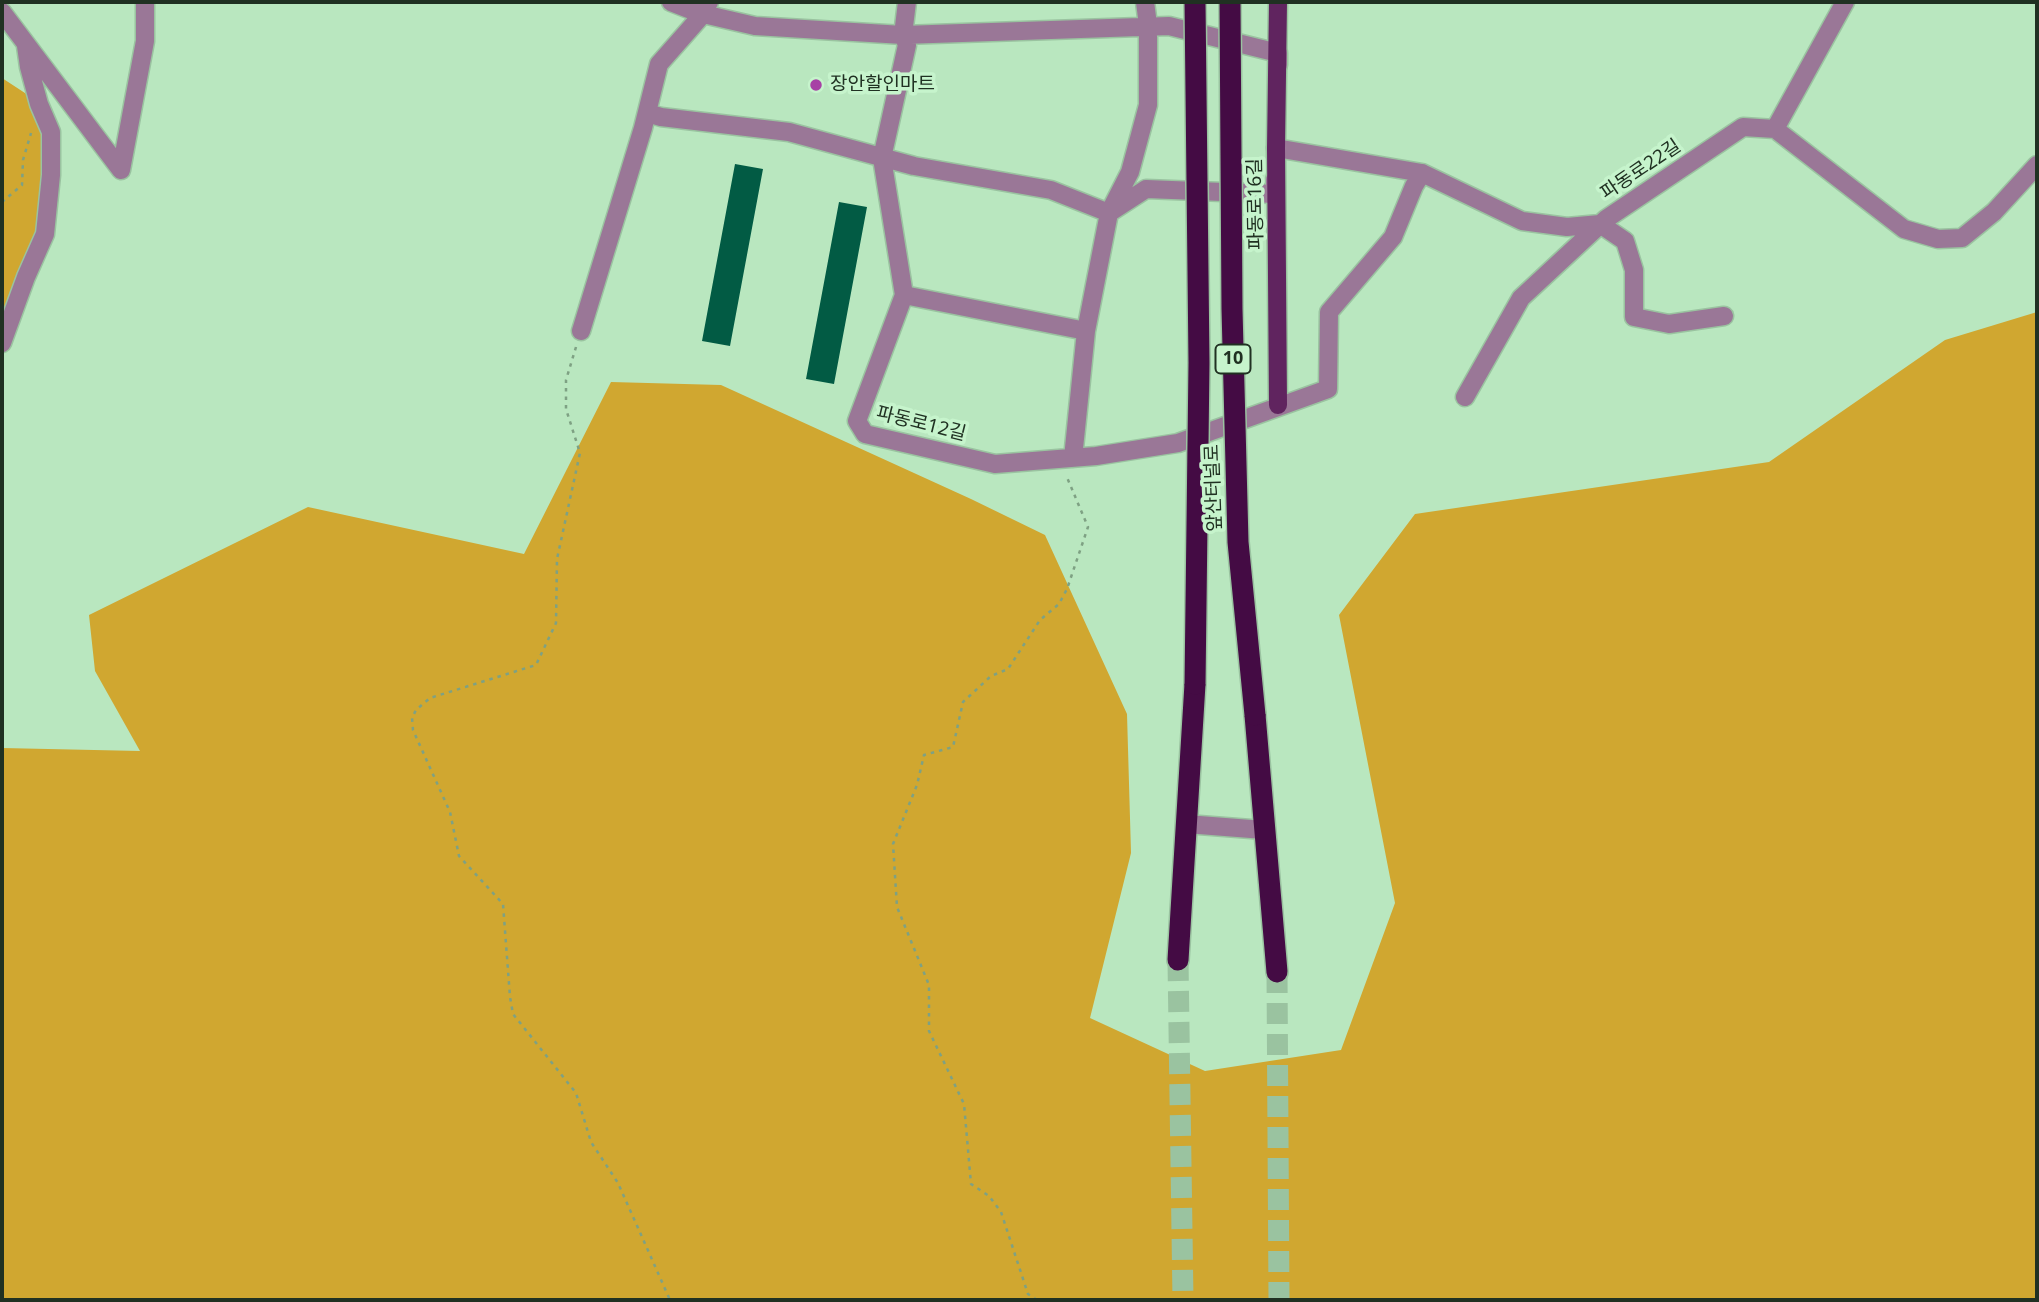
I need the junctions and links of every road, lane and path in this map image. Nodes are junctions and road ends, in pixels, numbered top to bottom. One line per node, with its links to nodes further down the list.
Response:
1 (145, 2): 13 (street)
2 (671, 2): 9 (street)
3 (907, 2): 12 (street, 파동로12길)
4 (1145, 2): 11 (street)
5 (1195, 2): 33 (highway, 앞산터널로 / 10, bridge)
6 (1230, 2): 34 (highway, 앞산터널로 / 10, bridge)
7 (1278, 2): 14 (main road)
8 (1845, 2): 17 (street)
9 (706, 8): 12 (street); 16 (street)
10 (2, 12): 13 (street)
11 (1148, 25): 12 (street); 14 (street); 23 (street)
12 (903, 35): 19 (street, 파동로12길)
13 (26, 43): 15 (street)
14 (1278, 53): 18 (street)
15 (41, 108): 22 (path); 29 (street)
16 (647, 113): 19 (street); 27 (street)
17 (1775, 129): 20 (street); 24 (street, 파동로22길)
18 (1276, 148): 21 (street); 23 (street); 31 (main road, 파동로16길)
19 (882, 158): 23 (street); 25 (street, 파동로12길)
20 (2037, 164)
21 (1422, 173): 24 (street); 31 (street, 파동로12길)
22 (2, 202)
23 (1109, 213): 28 (street)
24 (1600, 223): 26 (street); 30 (street, 파동로22길)
25 (904, 295): 28 (street); 32 (street, 파동로12길)
26 (1724, 316)
27 (581, 331): 37 (path)
28 (1086, 331): 32 (street)
29 (2, 343)
30 (1465, 397)
31 (1278, 405): 32 (street, 파동로12길)
32 (1068, 458): 38 (path)
33 (1186, 824): 34 (street); 35 (highway, 앞산터널로 / 10)
34 (1264, 830): 36 (highway, 앞산터널로 / 10)
35 (1178, 960)
36 (1277, 972)
37 (670, 1300)
38 (1037, 1300)

